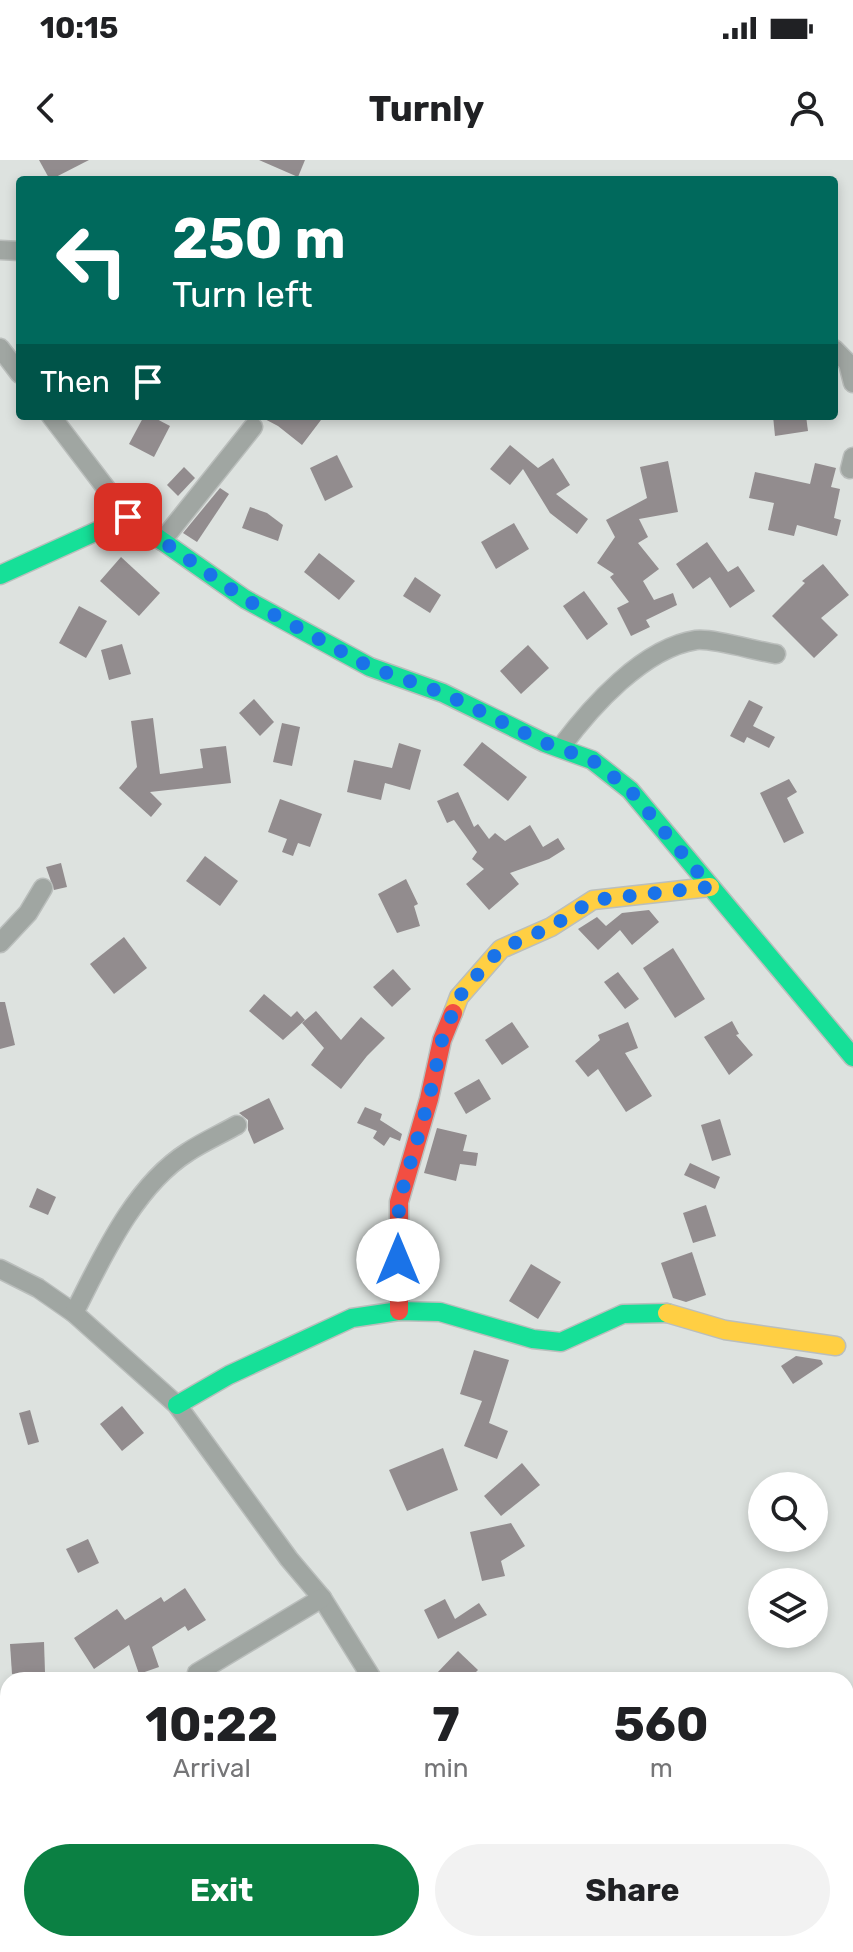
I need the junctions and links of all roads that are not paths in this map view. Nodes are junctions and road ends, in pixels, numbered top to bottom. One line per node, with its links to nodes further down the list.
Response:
1 (0, 348): 3 (street)
2 (838, 353): 4 (street)
3 (16, 369)
4 (853, 383)
5 (54, 420): 7 (street)
6 (253, 427): 8 (street)
7 (128, 517): 8 (street); 9 (street)
8 (162, 541): 11 (street)
9 (0, 575)
10 (776, 654): 11 (street)
11 (561, 747): 12 (street)
12 (710, 887): 15 (street); 18 (street)
13 (43, 888): 14 (street)
14 (0, 943)
15 (853, 1057)
16 (237, 1125): 19 (street)
17 (0, 1269): 19 (street)
18 (399, 1311): 20 (street); 21 (street)
19 (74, 1313): 21 (street)
20 (836, 1346)
21 (177, 1405): 22 (street)
22 (322, 1598): 23 (street); 24 (street)
23 (199, 1672)
24 (368, 1672)

